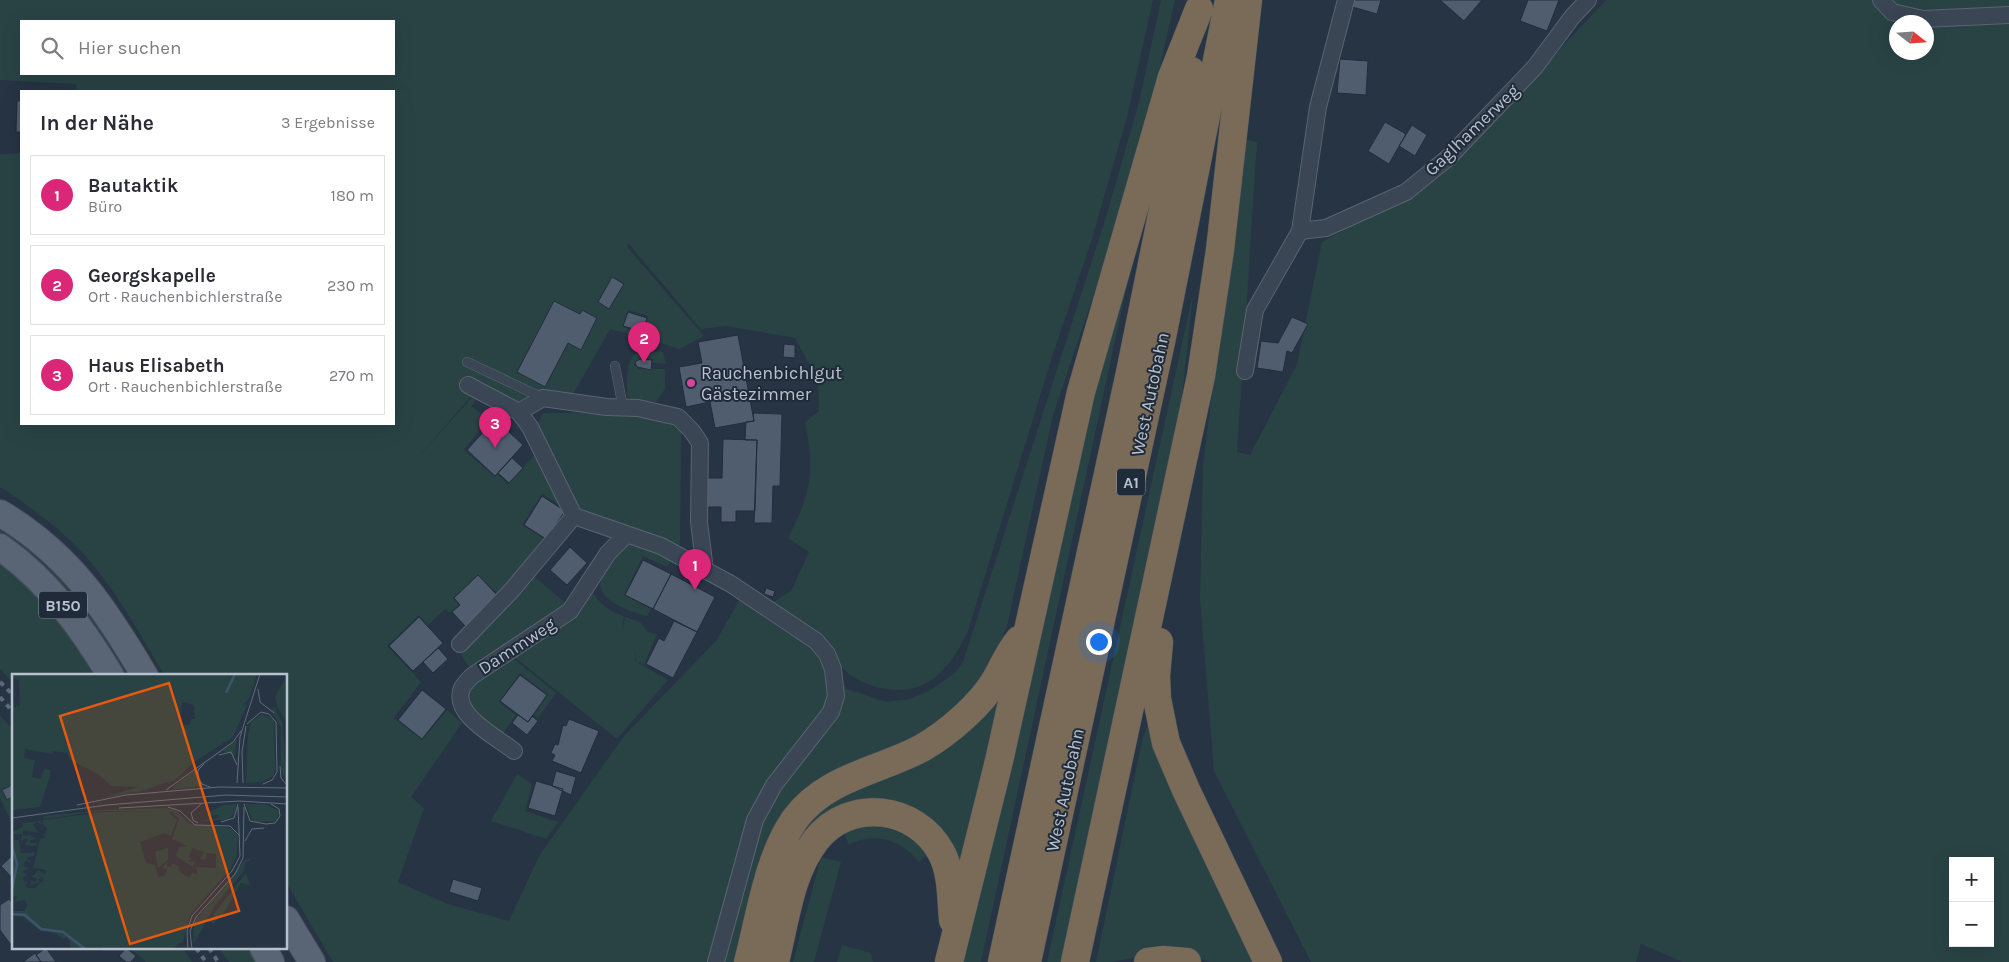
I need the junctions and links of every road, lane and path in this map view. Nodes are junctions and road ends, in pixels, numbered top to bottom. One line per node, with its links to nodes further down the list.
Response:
1 (1229, 0): 36 (highway, West Autobahn / A1)
2 (1248, 0): 21 (highway)
3 (1346, 0): 8 (street)
4 (1588, 0): 8 (street, Gaglhamerweg)
5 (1881, 0): 7 (street)
6 (1199, 4): 22 (highway); 35 (highway, West Autobahn / A1)
7 (2009, 15)
8 (1300, 231): 11 (street)
9 (467, 362): 13 (lane)
10 (616, 366): 14 (lane)
11 (1245, 372)
12 (468, 385): 15 (street)
13 (542, 398): 14 (street); 15 (street)
14 (623, 408): 20 (street)
15 (519, 412): 17 (street)
16 (0, 513): 25 (main road, B150)
17 (574, 516): 18 (street); 23 (street)
18 (626, 535): 20 (street); 26 (street, Dammweg)
19 (0, 548): 24 (main road, B150)
20 (705, 570): 32 (street)
21 (1154, 600): 37 (highway); 40 (highway)
22 (1030, 624): 29 (highway); 33 (highway)
23 (460, 644)
24 (109, 674)
25 (144, 674)
26 (514, 751)
27 (288, 922): 31 (main road)
28 (264, 950): 30 (main road)
29 (952, 950): 34 (highway)
30 (271, 962)
31 (312, 962)
32 (716, 962)
33 (748, 962)
34 (775, 962)
35 (1002, 962)
36 (1027, 962)
37 (1075, 962)
38 (1148, 962): 39 (highway)
39 (1187, 962)
40 (1268, 962)

